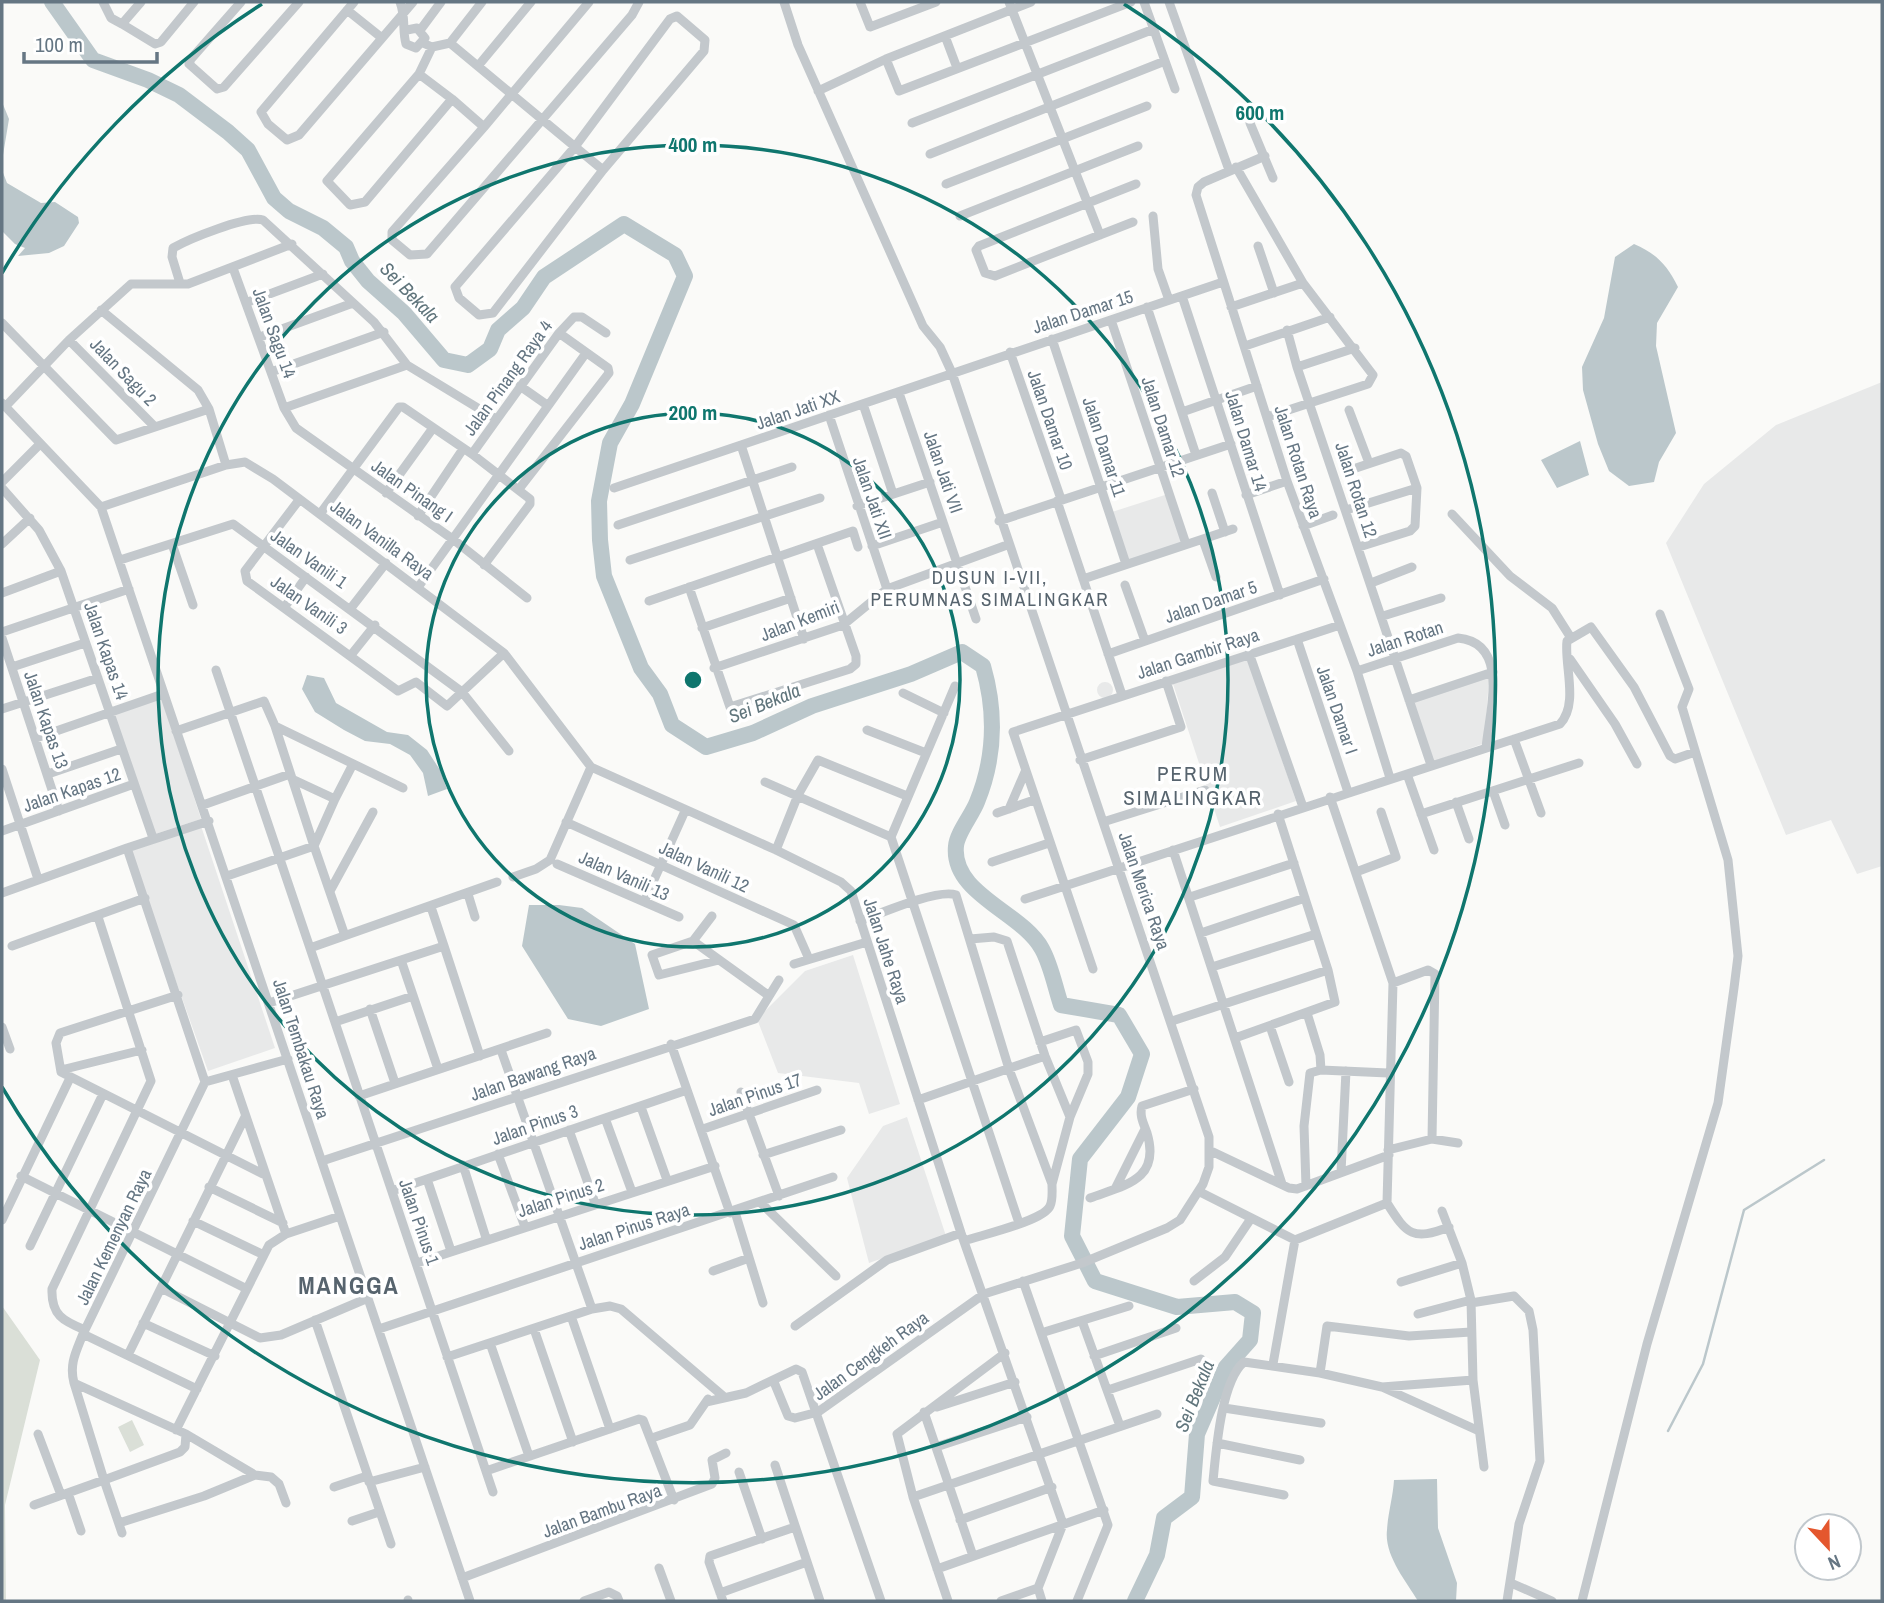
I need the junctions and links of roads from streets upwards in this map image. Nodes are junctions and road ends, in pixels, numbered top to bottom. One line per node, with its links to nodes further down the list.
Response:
1 (103, 2): 24 (street)
2 (141, 2): 24 (street)
3 (194, 2): 24 (street)
4 (240, 2): 5 (street)
5 (299, 2)
6 (354, 2): 22 (street)
7 (400, 2): 23 (street)
8 (413, 2): 23 (street)
9 (441, 2): 25 (street)
10 (482, 2): 31 (street)
11 (531, 2): 35 (street)
12 (589, 2): 41 (street)
13 (639, 2): 45 (street)
14 (785, 2): 40 (street, Jalan Merica Raya)
15 (860, 2): 16 (street)
16 (936, 2)
17 (1031, 2): 21 (street)
18 (1131, 2): 30 (street)
19 (1144, 2): 26 (street)
20 (1169, 2): 54 (street)
21 (1010, 6): 28 (street); 30 (street)
22 (347, 10): 29 (street); 29 (street)
23 (404, 13): 27 (street); 29 (street)
24 (122, 24)
25 (421, 29): 27 (street); 32 (street)
26 (1154, 29): 34 (street); 38 (street)
27 (407, 30): 32 (street)
28 (945, 36): 33 (street); 36 (street)
29 (382, 38)
30 (1024, 42): 36 (street); 38 (street)
31 (450, 43): 32 (street); 35 (street)
32 (428, 45): 37 (street)
33 (886, 59): 36 (street); 40 (street)
34 (1166, 61): 39 (street); 43 (street)
35 (478, 66): 41 (street)
36 (957, 68)
37 (419, 74): 42 (street); 42 (street)
38 (1037, 74): 43 (street); 46 (street)
39 (1175, 89)
40 (818, 92): 98 (street, Jalan Merica Raya)
41 (513, 96): 45 (street); 48 (street)
42 (452, 99): 48 (street)
43 (1050, 106): 49 (street); 52 (street)
44 (1147, 106): 49 (street)
45 (542, 120): 48 (street); 51 (street)
46 (912, 123)
47 (1250, 123): 53 (street)
48 (484, 127)
49 (1062, 139): 56 (street); 58 (street)
50 (1138, 146): 56 (street)
51 (574, 148): 55 (street); 55 (street); 55 (street)
52 (930, 154)
53 (1265, 156): 54 (street, Jalan Rotan Raya); 57 (street)
54 (1233, 169): 70 (street, Jalan Rotan Raya); 71 (street)
55 (603, 170)
56 (1074, 171): 60 (street); 61 (street)
57 (1273, 178)
58 (946, 184)
59 (1136, 184): 60 (street)
60 (1087, 203): 64 (street); 64 (street)
61 (960, 216)
62 (1153, 216): 74 (street)
63 (1133, 222): 64 (street)
64 (1100, 235)
65 (292, 244): 67 (street); 68 (street); 69 (street)
66 (1258, 246): 72 (street)
67 (233, 268): 69 (street); 75 (street, Jalan Sagu 14)
68 (323, 274): 75 (street); 76 (street)
69 (180, 282): 79 (street)
70 (1223, 282): 73 (street, Jalan Damar 15); 78 (street, Jalan Rotan Raya)
71 (1303, 283): 72 (street); 80 (street)
72 (1274, 293): 78 (street)
73 (1182, 296): 74 (street, Jalan Damar 15); 102 (street, Jalan Damar 14)
74 (1169, 300): 77 (street, Jalan Damar 15)
75 (248, 302): 87 (street, Jalan Sagu 14)
76 (353, 303): 84 (street); 87 (street)
77 (1147, 307): 81 (street, Jalan Damar 15); 110 (street)
78 (1231, 307): 90 (street, Jalan Rotan Raya)
79 (101, 310): 89 (street); 108 (street)
80 (1330, 317): 83 (street); 91 (street)
81 (1111, 320): 88 (street, Jalan Damar 15); 123 (street, Jalan Damar 12)
82 (2, 323): 95 (street)
83 (1287, 330): 90 (street); 96 (street, Jalan Rotan 12)
84 (384, 332): 94 (street); 97 (street)
85 (559, 333): 86 (street, Jalan Pinang Raya 4); 93 (street); 99 (street, Jalan Pinang Raya 4)
86 (606, 333)
87 (260, 337): 97 (street, Jalan Sagu 14)
88 (1052, 339): 92 (street, Jalan Damar 15); 132 (street, Jalan Damar 11)
89 (69, 340): 95 (street); 114 (street, Jalan Sagu 2)
90 (1245, 346): 100 (street, Jalan Rotan Raya)
91 (1355, 348): 96 (street); 103 (street)
92 (1010, 352): 98 (street, Jalan Damar 15); 143 (street, Jalan Damar 10)
93 (586, 354): 106 (street); 136 (street)
94 (407, 365): 107 (street); 113 (street)
95 (43, 366): 105 (street); 114 (street)
96 (1297, 367): 103 (street, Jalan Rotan 12)
97 (271, 372): 107 (street, Jalan Sagu 14)
98 (952, 373): 101 (street, Jalan Jati XX); 153 (street, Jalan Merica Raya)
99 (520, 386): 106 (street); 113 (street, Jalan Pinang Raya 4)
100 (1257, 386): 102 (street); 112 (street, Jalan Rotan Raya)
101 (899, 393): 104 (street, Jalan Jati XX); 131 (street, Jalan Jati VII)
102 (1217, 400): 110 (street); 117 (street, Jalan Damar 14)
103 (1310, 401): 112 (street); 146 (street, Jalan Rotan 12)
104 (863, 404): 111 (street, Jalan Jati XX); 139 (street)
105 (3, 405): 116 (street)
106 (547, 405): 127 (street)
107 (284, 408): 125 (street, Jalan Sagu 14)
108 (209, 409): 114 (street); 122 (street)
109 (1349, 410): 121 (street)
110 (1182, 412): 120 (street)
111 (829, 415): 118 (street, Jalan Jati XX); 144 (street, Jalan Jati XII)
112 (1267, 417): 129 (street, Jalan Rotan Raya)
113 (496, 419): 119 (street, Jalan Pinang Raya 4)
114 (154, 426)
115 (433, 428): 119 (street); 125 (street); 137 (street)
116 (40, 444): 130 (street); 145 (street)
117 (1231, 444): 120 (street); 140 (street, Jalan Damar 14)
118 (741, 446): 128 (street); 134 (street, Jalan Jati XX)
119 (468, 452): 127 (street); 150 (street, Jalan Pinang Raya 4)
120 (1196, 455): 123 (street)
121 (1369, 463): 126 (street); 135 (street)
122 (226, 465): 142 (street, Jalan Vanilla Raya); 145 (street, Jalan Vanilla Raya)
123 (1160, 466): 132 (street); 162 (street, Jalan Damar 12)
124 (792, 467): 128 (street)
125 (353, 469): 137 (street, Jalan Pinang I); 147 (street)
126 (1350, 470)
127 (497, 473): 136 (street); 157 (street)
128 (754, 481): 152 (street); 155 (street)
129 (1287, 481): 140 (street); 156 (street, Jalan Rotan Raya)
130 (2, 482)
131 (930, 482): 139 (street); 154 (street, Jalan Jati VII)
132 (1100, 485): 143 (street); 173 (street, Jalan Damar 11)
133 (2, 488): 151 (street, Jalan Kapas 14)
134 (614, 488)
135 (1417, 488): 146 (street); 167 (street)
136 (519, 489): 174 (street)
137 (386, 493): 150 (street, Jalan Pinang I)
138 (1212, 494): 158 (street)
139 (893, 495): 144 (street)
140 (1246, 495): 188 (street, Jalan Damar 14)
141 (820, 498): 152 (street)
142 (299, 500): 147 (street, Jalan Vanilla Raya); 165 (street, Jalan Vanili 3)
143 (1059, 500): 153 (street); 179 (street, Jalan Damar 10)
144 (857, 506): 164 (street, Jalan Jati XII)
145 (101, 507): 169 (street, Jalan Tembakau Raya)
146 (1346, 510): 167 (street, Jalan Rotan 12)
147 (320, 514): 172 (street, Jalan Vanilla Raya)
148 (1452, 514): 206 (street)
149 (1333, 515): 156 (street)
150 (418, 516): 157 (street, Jalan Pinang I)
151 (30, 518): 159 (street); 176 (street, Jalan Kapas 14)
152 (764, 518): 168 (street); 170 (street)
153 (999, 521): 163 (street, Jalan Merica Raya)
154 (943, 522): 164 (street); 171 (street, Jalan Jati VII)
155 (618, 525)
156 (1303, 526): 180 (street, Jalan Rotan Raya)
157 (454, 540): 174 (street, Jalan Pinang I); 183 (street)
158 (1203, 540): 162 (street); 178 (street)
159 (2, 544)
160 (172, 544): 165 (street, Jalan Vanili 1); 169 (street, Jalan Vanili 1); 193 (street)
161 (817, 544): 166 (street); 168 (street); 201 (street)
162 (1185, 544): 173 (street)
163 (1007, 545): 171 (street, Jalan Kemiri); 235 (street, Jalan Merica Raya)
164 (872, 546): 186 (street, Jalan Jati XII)
165 (264, 547): 177 (street, Jalan Vanili 1); 195 (street, Jalan Vanili 3)
166 (858, 547)
167 (1359, 547): 181 (street, Jalan Rotan 12)
168 (777, 558): 184 (street); 190 (street)
169 (120, 560): 185 (street, Jalan Tembakau Raya)
170 (630, 560)
171 (956, 562): 186 (street, Jalan Kemiri); 199 (street, Jalan Jati VII)
172 (386, 563): 183 (street, Jalan Vanilla Raya); 196 (street)
173 (1126, 564): 179 (street)
174 (484, 565): 189 (street, Jalan Pinang I)
175 (1412, 567): 181 (street)
176 (61, 570): 187 (street); 194 (street, Jalan Kapas 14)
177 (306, 577): 195 (street); 196 (street, Jalan Vanili 1)
178 (1216, 577)
179 (1083, 579): 213 (street, Jalan Damar 10)
180 (1324, 579): 188 (street, Jalan Damar 5); 202 (street, Jalan Rotan Raya)
181 (1371, 583): 198 (street, Jalan Rotan 12)
182 (1125, 585): 209 (street)
183 (419, 586): 211 (street, Jalan Vanilla Raya)
184 (689, 587): 192 (street); 203 (street)
185 (129, 589): 194 (street); 227 (street, Jalan Tembakau Raya)
186 (887, 589): 201 (street, Jalan Kemiri)
187 (2, 593)
188 (1280, 595): 209 (street, Jalan Damar 5)
189 (527, 598)
190 (791, 598): 203 (street); 207 (street)
191 (1441, 598): 198 (street)
192 (649, 601)
193 (193, 605)
194 (73, 606): 204 (street); 210 (street, Jalan Kapas 14)
195 (284, 608): 214 (street, Jalan Vanili 3)
196 (351, 608): 200 (street, Jalan Vanili 1)
197 (1660, 614): 244 (street)
198 (1383, 617): 215 (street, Jalan Rotan 12)
199 (976, 619)
200 (375, 625): 214 (street); 225 (street, Jalan Vanili 1)
201 (844, 625): 207 (street, Jalan Kemiri); 218 (street)
202 (1340, 625): 208 (street, Jalan Gambir Raya); 220 (street, Jalan Rotan Raya)
203 (702, 628): 218 (street)
204 (2, 632)
205 (2, 638): 217 (street, Jalan Kapas 13)
206 (1571, 638): 216 (street); 244 (street)
207 (804, 639): 218 (street, Jalan Kemiri)
208 (1297, 639): 212 (street, Jalan Gambir Raya); 264 (street, Jalan Damar I)
209 (1145, 642): 213 (street, Jalan Damar 5)
210 (85, 643): 217 (street); 222 (street, Jalan Kapas 14)
211 (505, 653): 225 (street); 251 (street, Jalan Vanilla Raya)
212 (1249, 653): 223 (street, Jalan Gambir Raya); 273 (street)
213 (1108, 654): 228 (street, Jalan Damar 10)
214 (351, 655): 225 (street, Jalan Vanili 3)
215 (1397, 658): 220 (street, Jalan Rotan); 221 (street, Jalan Rotan); 229 (street, Jalan Rotan 12)
216 (1570, 659): 240 (street); 249 (street)
217 (12, 667): 230 (street, Jalan Kapas 13)
218 (715, 668)
219 (216, 670): 232 (street, Jalan Pinus 1)
220 (1357, 671): 257 (street, Jalan Rotan Raya)
221 (1493, 672): 229 (street); 241 (street)
222 (98, 678): 230 (street); 233 (street, Jalan Kapas 14)
223 (1166, 681): 228 (street, Jalan Gambir Raya); 246 (street)
224 (955, 686): 234 (street)
225 (462, 692): 243 (street, Jalan Vanili 1)
226 (904, 693): 234 (street)
227 (163, 694): 233 (street); 238 (street, Jalan Tembakau Raya)
228 (1122, 695): 235 (street, Jalan Gambir Raya)
229 (1409, 700): 250 (street, Jalan Rotan 12)
230 (23, 702): 231 (street); 239 (street, Jalan Kapas 13)
231 (2, 709)
232 (230, 711): 236 (street); 238 (street); 261 (street, Jalan Pinus 1)
233 (111, 713): 239 (street); 242 (street, Jalan Kapas 14)
234 (944, 713): 245 (street)
235 (1066, 714): 246 (street, Jalan Merica Raya); 253 (street, Jalan Gambir Raya)
236 (275, 726): 248 (street); 256 (street)
237 (867, 730): 245 (street)
238 (176, 731): 272 (street, Jalan Tembakau Raya)
239 (36, 738): 254 (street, Jalan Kapas 13)
240 (1514, 739): 241 (street); 258 (street)
241 (1486, 748): 250 (street)
242 (121, 749): 254 (street); 260 (street, Jalan Kapas 14)
243 (509, 751)
244 (1695, 752): 568 (street)
245 (926, 753): 267 (street)
246 (1080, 760): 285 (street, Jalan Merica Raya)
247 (1579, 763): 258 (street)
248 (353, 764): 262 (street); 269 (street)
249 (1637, 764)
250 (1431, 765): 255 (street)
251 (591, 767): 277 (street, Jalan Jahe Raya); 284 (street)
252 (2, 769): 286 (street)
253 (1025, 772): 270 (street); 274 (street)
254 (48, 774): 275 (street, Jalan Kapas 13)
255 (1407, 774): 257 (street); 282 (street)
256 (291, 776): 261 (street); 269 (street); 293 (street)
257 (1390, 778): 264 (street)
258 (1528, 781): 265 (street); 280 (street)
259 (765, 782): 266 (street)
260 (134, 785): 275 (street, Jalan Kapas 12); 290 (street, Jalan Kapas 14)
261 (253, 786): 272 (street); 298 (street, Jalan Pinus 1)
262 (402, 788)
263 (1205, 790): 285 (street)
264 (1348, 792): 268 (street)
265 (1493, 792): 271 (street); 287 (street)
266 (798, 795): 267 (street); 289 (street); 295 (street)
267 (907, 796): 289 (street)
268 (1330, 797): 273 (street); 304 (street)
269 (335, 799): 293 (street)
270 (1034, 800): 274 (street); 292 (street)
271 (1456, 802): 282 (street); 291 (street)
272 (203, 805): 283 (street, Jalan Tembakau Raya)
273 (1303, 807): 281 (street)
274 (1009, 808): 279 (street)
275 (59, 811): 286 (street, Jalan Kapas 12)
276 (373, 811): 310 (street)
277 (685, 811): 295 (street, Jalan Jahe Raya); 302 (street)
278 (1381, 811): 304 (street)
279 (997, 813)
280 (1541, 813)
281 (1278, 814): 296 (street); 300 (street)
282 (1420, 814): 297 (street)
283 (209, 821): 290 (street); 305 (street, Jalan Tembakau Raya)
284 (566, 822): 302 (street, Jalan Vanili 12); 306 (street)
285 (1103, 822): 303 (street, Jalan Merica Raya)
286 (20, 824): 288 (street, Jalan Kapas 12); 307 (street)
287 (1505, 825)
288 (2, 831)
289 (891, 836): 318 (street)
290 (153, 838): 294 (street)
291 (1469, 839)
292 (1049, 844): 299 (street); 309 (street)
293 (314, 846): 298 (street); 310 (street)
294 (127, 848): 307 (street); 314 (street)
295 (776, 850): 324 (street, Jalan Jahe Raya)
296 (1173, 850): 303 (street); 313 (street)
297 (1434, 850)
298 (279, 858): 305 (street); 333 (street, Jalan Pinus 1)
299 (992, 862)
300 (1294, 863): 313 (street); 315 (street)
301 (557, 864): 317 (street, Jalan Vanili 13)
302 (661, 864): 317 (street); 334 (street, Jalan Vanili 12)
303 (1119, 867): 309 (street); 352 (street, Jalan Merica Raya)
304 (1356, 872): 342 (street)
305 (227, 876): 347 (street, Jalan Tembakau Raya)
306 (513, 877)
307 (38, 879): 311 (street)
308 (497, 882): 312 (street)
309 (1063, 886): 316 (street); 339 (street)
310 (330, 891): 325 (street)
311 (2, 893)
312 (468, 894): 319 (street); 322 (street)
313 (1190, 897): 326 (street)
314 (145, 898): 321 (street); 344 (street)
315 (1305, 898): 326 (street); 327 (street)
316 (1025, 899)
317 (644, 902): 323 (street, Jalan Vanili 13)
318 (912, 903): 324 (street); 328 (street); 377 (street)
319 (431, 906): 325 (street); 332 (street)
320 (712, 916): 329 (street)
321 (97, 917): 331 (street); 350 (street)
322 (475, 917)
323 (679, 917)
324 (860, 921): 330 (street, Jalan Jahe Raya)
325 (344, 933): 333 (street)
326 (1201, 933): 338 (street)
327 (1316, 934): 338 (street); 340 (street)
328 (970, 939): 358 (street); 367 (street)
329 (693, 941): 336 (street); 336 (street)
330 (867, 942): 334 (street); 385 (street, Jalan Jahe Raya)
331 (12, 946)
332 (444, 946): 335 (street); 363 (street)
333 (310, 948): 343 (street, Jalan Pinus 1)
334 (809, 959): 337 (street)
335 (401, 960): 343 (street); 346 (street)
336 (719, 960): 345 (street)
337 (794, 964)
338 (1212, 967): 348 (street)
339 (1093, 969)
340 (1328, 970): 348 (street); 351 (street)
341 (779, 980): 345 (street)
342 (1393, 983): 371 (street); 397 (street)
343 (323, 988): 347 (street); 353 (street, Jalan Pinus 1)
344 (178, 995): 350 (street); 374 (street)
345 (768, 995): 359 (street, Jalan Bawang Raya)
346 (413, 996): 349 (street); 366 (street)
347 (269, 1003): 365 (street, Jalan Tembakau Raya)
348 (1224, 1003): 352 (street); 357 (street)
349 (370, 1009): 353 (street); 376 (street)
350 (129, 1011): 361 (street); 368 (street)
351 (1307, 1013): 354 (street); 369 (street)
352 (1172, 1021): 378 (street, Jalan Merica Raya)
353 (335, 1022): 383 (street, Jalan Pinus 1)
354 (1270, 1026): 357 (street); 375 (street)
355 (2, 1027): 360 (street)
356 (547, 1033): 362 (street)
357 (1235, 1038): 416 (street)
358 (1040, 1042): 364 (street); 390 (street)
359 (671, 1044): 379 (street); 384 (street, Jalan Bawang Raya)
360 (10, 1049)
361 (142, 1050): 368 (street); 387 (street)
362 (501, 1050): 363 (street); 384 (street)
363 (480, 1056): 366 (street)
364 (1045, 1056): 367 (street); 390 (street)
365 (288, 1059): 372 (street); 406 (street, Jalan Tembakau Raya)
366 (438, 1069): 376 (street)
367 (1009, 1069): 377 (street); 415 (street)
368 (61, 1070): 373 (street)
369 (1321, 1070): 370 (street); 417 (street)
370 (1346, 1071): 371 (street); 409 (street)
371 (1388, 1073): 402 (street)
372 (232, 1074): 374 (street); 389 (street)
373 (70, 1078): 382 (street); 411 (street)
374 (205, 1082): 396 (street, Jalan Kemenyan Raya)
375 (1289, 1082)
376 (395, 1083): 383 (street)
377 (971, 1083): 385 (street); 438 (street)
378 (1194, 1088): 393 (street); 401 (street, Jalan Merica Raya)
379 (687, 1090): 386 (street, Jalan Pinus 3); 392 (street)
380 (817, 1090): 388 (street, Jalan Pinus 17)
381 (741, 1093): 388 (street)
382 (103, 1094): 387 (street); 423 (street)
383 (359, 1096): 400 (street, Jalan Pinus 1)
384 (519, 1096): 398 (street); 400 (street, Jalan Bawang Raya)
385 (918, 1100): 443 (street, Jalan Jahe Raya)
386 (641, 1107): 391 (street, Jalan Pinus 3); 414 (street)
387 (137, 1111): 396 (street); 429 (street)
388 (749, 1114): 392 (street, Jalan Pinus 17); 404 (street)
389 (245, 1117): 405 (street); 410 (street)
390 (1070, 1117): 415 (street)
391 (605, 1118): 394 (street, Jalan Pinus 3); 421 (street)
392 (703, 1129): 408 (street)
393 (1145, 1129): 419 (street); 419 (street)
394 (569, 1130): 398 (street, Jalan Pinus 3); 426 (street)
395 (841, 1130): 404 (street)
396 (182, 1135): 405 (street); 441 (street, Jalan Kemenyan Raya)
397 (1432, 1139): 399 (street); 402 (street)
398 (534, 1143): 403 (street, Jalan Pinus 3); 432 (street)
399 (1458, 1143)
400 (375, 1145): 406 (street, Jalan Bawang Raya); 420 (street, Jalan Pinus 1)
401 (1211, 1151): 416 (street); 422 (street)
402 (1389, 1152): 409 (street); 428 (street)
403 (498, 1154): 407 (street, Jalan Pinus 3); 439 (street)
404 (763, 1155): 424 (street)
405 (225, 1157): 410 (street); 418 (street)
406 (322, 1161): 433 (street, Jalan Tembakau Raya)
407 (463, 1165): 413 (street, Jalan Pinus 3); 444 (street)
408 (715, 1166): 414 (street, Jalan Pinus 2); 431 (street)
409 (1340, 1172): 417 (street)
410 (264, 1174): 437 (street)
411 (21, 1176): 423 (street); 434 (street)
412 (833, 1177): 424 (street, Jalan Pinus Raya)
413 (427, 1179): 420 (street, Jalan Pinus 3); 447 (street)
414 (667, 1180): 421 (street, Jalan Pinus 2)
415 (1052, 1184): 438 (street)
416 (1282, 1184): 417 (street)
417 (1306, 1186)
418 (209, 1187): 436 (street); 437 (street)
419 (1115, 1189): 425 (street)
420 (392, 1191): 452 (street, Jalan Pinus 1)
421 (632, 1192): 426 (street, Jalan Pinus 2)
422 (1200, 1192): 435 (street); 456 (street, Jalan Cengkeh Raya)
423 (57, 1193): 429 (street); 446 (street)
424 (779, 1196): 427 (street, Jalan Pinus Raya)
425 (1090, 1198)
426 (595, 1203): 432 (street, Jalan Pinus 2)
427 (761, 1203): 431 (street, Jalan Pinus Raya); 455 (street)
428 (1387, 1203): 440 (street); 445 (street)
429 (89, 1209): 441 (street); 478 (street)
430 (1442, 1211): 440 (street)
431 (732, 1212): 450 (street); 451 (street, Jalan Pinus Raya)
432 (560, 1215): 439 (street, Jalan Pinus 2); 451 (street)
433 (340, 1216): 442 (street); 462 (street, Jalan Tembakau Raya)
434 (2, 1220)
435 (1250, 1220): 445 (street); 457 (street)
436 (193, 1221): 448 (street); 449 (street)
437 (283, 1223): 442 (street)
438 (1018, 1223): 443 (street)
439 (525, 1227): 444 (street, Jalan Pinus 2)
440 (1449, 1227): 453 (street)
441 (132, 1233): 449 (street); 478 (street, Jalan Kemenyan Raya)
442 (286, 1234): 448 (street)
443 (962, 1237): 461 (street, Jalan Jahe Raya); 474 (street)
444 (486, 1238): 447 (street, Jalan Pinus 2)
445 (1295, 1240): 488 (street)
446 (30, 1246)
447 (451, 1251): 452 (street, Jalan Pinus 2)
448 (264, 1255): 460 (street)
449 (176, 1256): 459 (street); 460 (street)
450 (749, 1258): 454 (street); 464 (street)
451 (576, 1262): 466 (street); 467 (street, Jalan Pinus Raya)
452 (417, 1263): 467 (street, Jalan Pinus 1)
453 (1462, 1263): 458 (street); 463 (street)
454 (713, 1272)
455 (836, 1276)
456 (1023, 1281): 461 (street, Jalan Cengkeh Raya); 480 (street)
457 (1194, 1281)
458 (1401, 1282)
459 (160, 1288): 472 (street); 473 (street)
460 (247, 1289): 473 (street)
461 (984, 1294): 482 (street, Jalan Jahe Raya); 502 (street, Jalan Cengkeh Raya)
462 (368, 1298): 470 (street); 476 (street, Jalan Tembakau Raya)
463 (1471, 1302): 468 (street); 479 (street); 553 (street)
464 (763, 1303)
465 (1129, 1306): 471 (street)
466 (592, 1309): 469 (street); 496 (street)
467 (432, 1311): 476 (street, Jalan Pinus Raya); 486 (street, Jalan Pinus 1)
468 (1418, 1314)
469 (571, 1316): 477 (street); 507 (street)
470 (314, 1320): 473 (street); 527 (street)
471 (1082, 1321): 480 (street); 485 (street)
472 (143, 1323): 483 (street); 484 (street)
473 (231, 1323): 484 (street)
474 (795, 1326)
475 (1175, 1328): 485 (street)
476 (379, 1329): 522 (street, Jalan Tembakau Raya)
477 (534, 1329): 481 (street); 514 (street)
478 (84, 1332): 483 (street); 493 (street, Jalan Kemenyan Raya)
479 (1471, 1332): 489 (street); 490 (street)
480 (1041, 1334): 513 (street)
481 (490, 1343): 486 (street); 519 (street)
482 (1005, 1353): 492 (street, Jalan Jahe Raya); 501 (street)
483 (128, 1354): 495 (street)
484 (215, 1356): 495 (street)
485 (1094, 1356): 497 (street)
486 (447, 1357): 524 (street, Jalan Pinus 1)
487 (1201, 1359): 497 (street)
488 (1273, 1364): 489 (street); 500 (street)
489 (1320, 1373): 494 (street)
490 (1473, 1380): 494 (street); 509 (street)
491 (774, 1382): 498 (street); 502 (street); 502 (street)
492 (1015, 1382): 501 (street); 504 (street, Jalan Jahe Raya)
493 (74, 1383): 508 (street); 528 (street)
494 (1382, 1387): 509 (street)
495 (197, 1389): 508 (street)
496 (715, 1389): 498 (street); 499 (street)
497 (1108, 1390): 506 (street)
498 (723, 1396): 499 (street)
499 (706, 1402): 512 (street)
500 (1224, 1408): 505 (street); 515 (street)
501 (926, 1410): 516 (street); 535 (street)
502 (818, 1412): 561 (street, Jalan Cengkeh Raya)
503 (1157, 1414): 506 (street)
504 (1027, 1417): 516 (street); 518 (street, Jalan Jahe Raya)
505 (1321, 1423)
506 (1120, 1426): 513 (street)
507 (610, 1429): 512 (street); 514 (street)
508 (176, 1430): 511 (street)
509 (1479, 1431): 523 (street)
510 (38, 1434): 533 (street)
511 (186, 1434): 526 (street); 528 (street)
512 (652, 1438): 536 (street)
513 (1080, 1440): 518 (street); 539 (street)
514 (573, 1442): 519 (street)
515 (1217, 1443): 520 (street); 534 (street)
516 (936, 1447): 529 (street)
517 (726, 1453): 536 (street, Jalan Bambu Raya)
518 (1040, 1453): 529 (street); 531 (street, Jalan Jahe Raya)
519 (529, 1456): 524 (street)
520 (1300, 1460)
521 (775, 1465): 544 (street)
522 (425, 1467): 527 (street); 552 (street, Jalan Tembakau Raya)
523 (1484, 1467)
524 (486, 1471): 532 (street, Jalan Pinus 1)
525 (739, 1472): 546 (street)
526 (255, 1475): 528 (street); 537 (street)
527 (368, 1479): 530 (street); 540 (street)
528 (104, 1480): 533 (street)
529 (948, 1484): 535 (street); 541 (street)
530 (334, 1487)
531 (1052, 1487): 541 (street); 543 (street, Jalan Jahe Raya)
532 (493, 1492)
533 (64, 1494): 538 (street); 545 (street)
534 (1284, 1495)
535 (913, 1497): 551 (street)
536 (674, 1500): 552 (street, Jalan Bambu Raya)
537 (286, 1503)
538 (34, 1504)
539 (1104, 1510): 543 (street); 565 (street)
540 (379, 1512): 542 (street); 547 (street)
541 (960, 1520): 548 (street)
542 (352, 1521)
543 (1063, 1524): 548 (street); 554 (street)
544 (795, 1527): 546 (street); 549 (street)
545 (81, 1531)
546 (762, 1539): 555 (street)
547 (391, 1544)
548 (973, 1556): 551 (street)
549 (807, 1562): 555 (street); 556 (street)
550 (659, 1568): 560 (street)
551 (937, 1569): 562 (street)
552 (462, 1578): 557 (street, Jalan Tembakau Raya)
553 (1511, 1583): 566 (street); 567 (street)
554 (1038, 1588): 563 (street); 564 (street)
555 (721, 1597)
556 (817, 1600)
557 (470, 1601)
558 (584, 1601): 559 (street)
559 (619, 1601)
560 (671, 1601)
561 (881, 1601)
562 (947, 1601)
563 (1001, 1601)
564 (1042, 1601)
565 (1077, 1601)
566 (1507, 1601)
567 (1552, 1601)
568 (1582, 1601)

